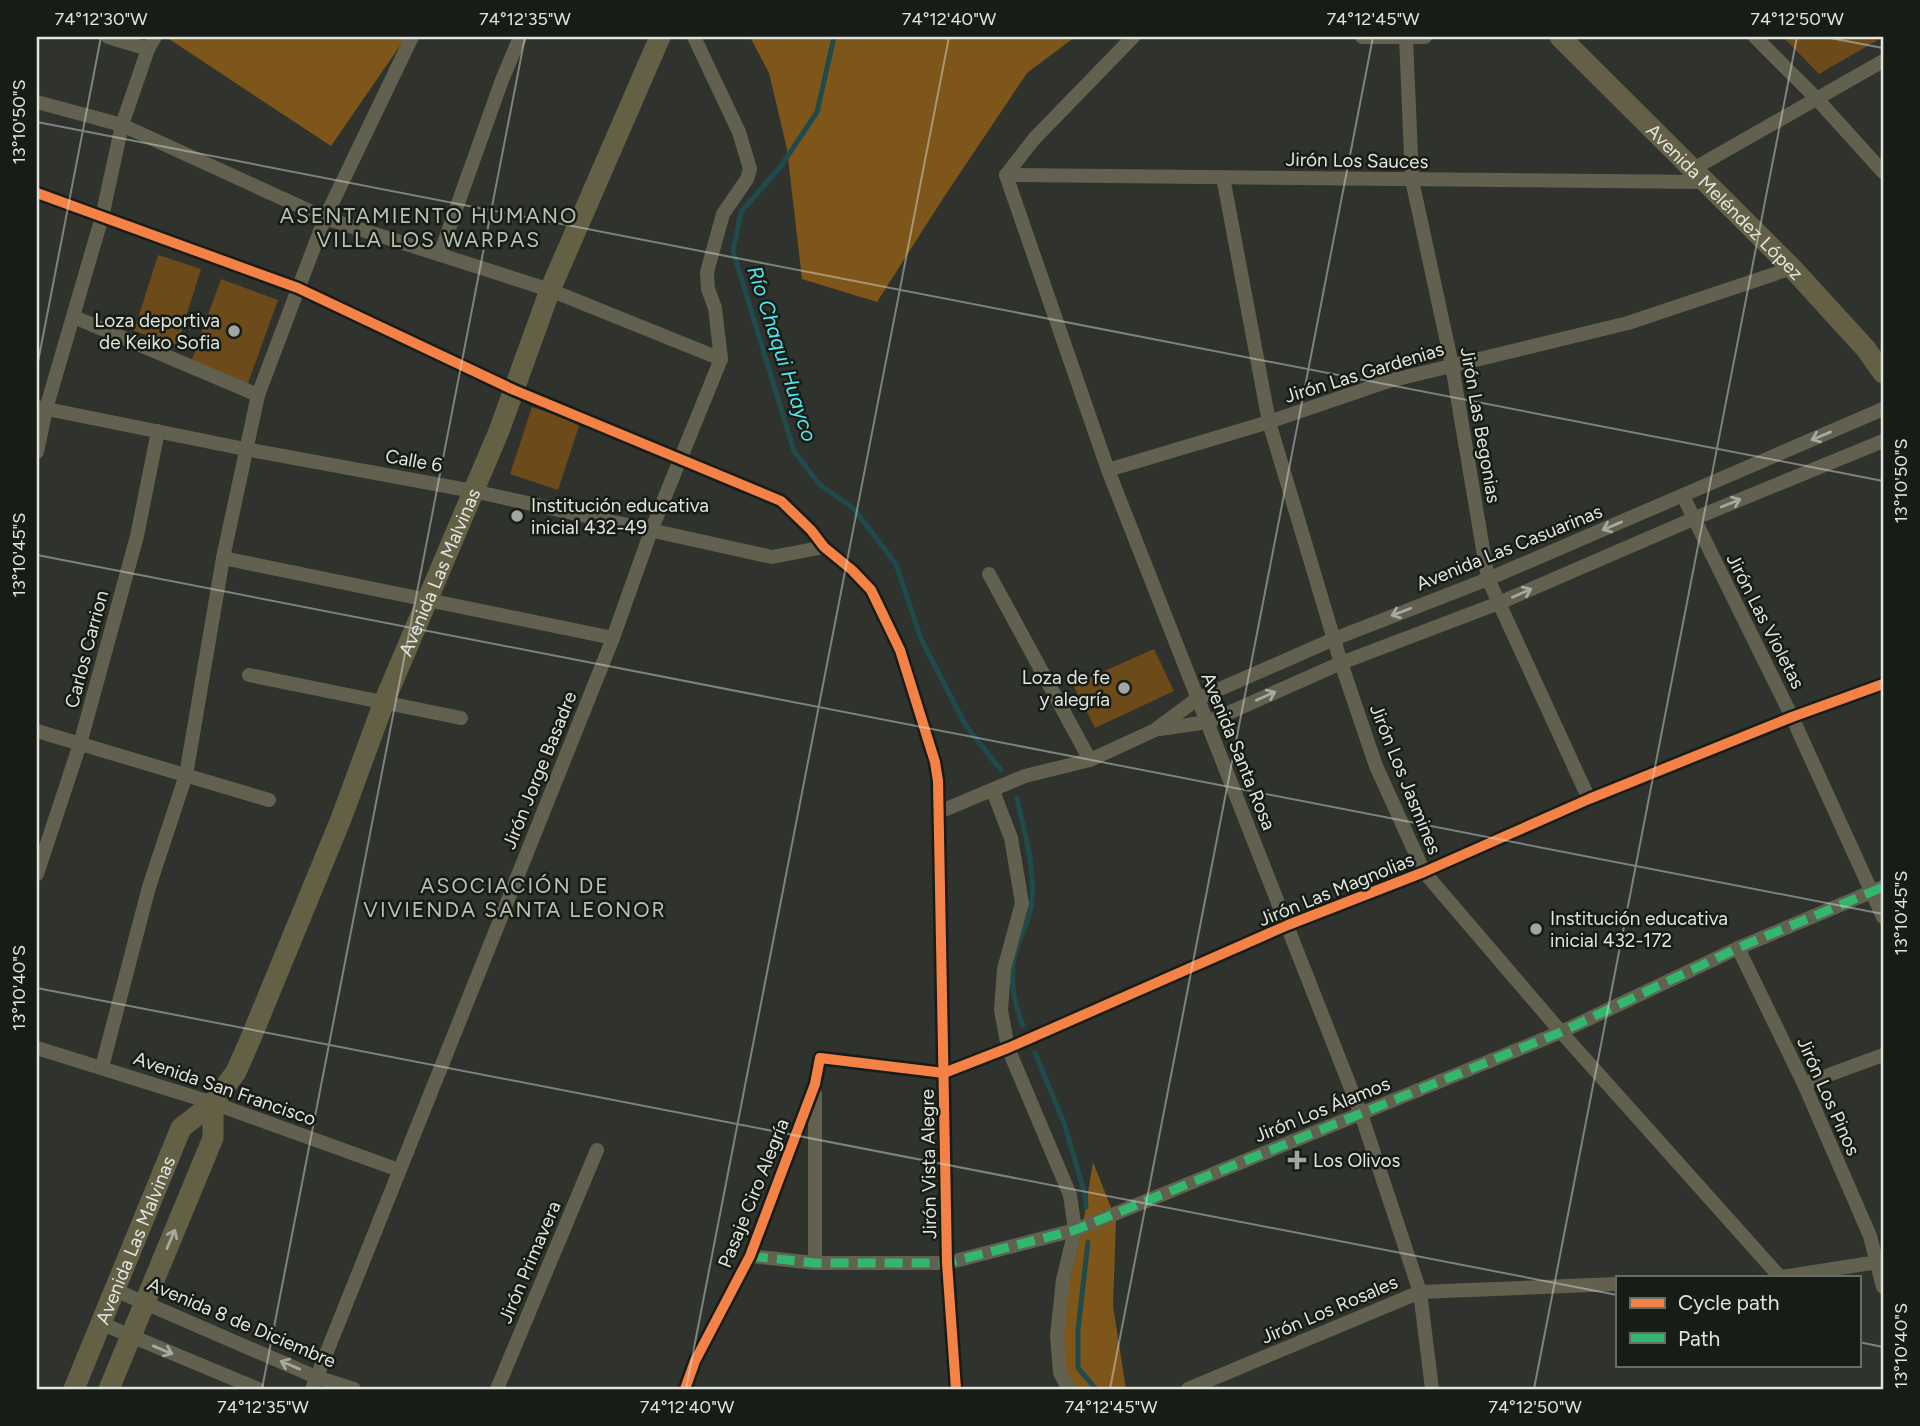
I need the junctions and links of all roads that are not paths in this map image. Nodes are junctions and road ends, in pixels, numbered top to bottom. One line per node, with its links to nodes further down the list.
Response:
1 (108, 37): 12 (street)
2 (412, 37): 24 (street)
3 (520, 37): 25 (street)
4 (660, 37): 28 (street, Avenida Las Malvinas)
5 (694, 37): 30 (street)
6 (1133, 37): 18 (street)
7 (1362, 37): 11 (street)
8 (1425, 37): 11 (street)
9 (1560, 37): 19 (street, Avenida Meléndez López)
10 (1755, 37): 14 (street)
11 (1406, 38): 21 (street, Jirón Las Begonias)
12 (152, 43): 16 (street)
13 (1883, 61): 14 (street)
14 (1817, 99): 17 (street); 19 (street)
15 (37, 102): 16 (street)
16 (122, 125): 23 (street); 24 (street)
17 (1883, 172)
18 (1006, 175): 20 (street, Jirón Los Sauces); 43 (street, Avenida Santa Rosa)
19 (1701, 176): 21 (street, Jirón Los Sauces); 26 (street, Avenida Meléndez López)
20 (1223, 177): 21 (street, Jirón Los Sauces); 37 (street, Jirón Los Jasmines)
21 (1412, 180): 31 (street, Jirón Las Begonias)
22 (37, 193): 23 (street, Jirón Vista Alegre)
23 (102, 217): 27 (street, Jirón Vista Alegre); 29 (street)
24 (325, 218): 25 (street); 27 (street)
25 (440, 254): 28 (street)
26 (1792, 268): 31 (street, Jirón Las Gardenias); 32 (street, Avenida Meléndez López)
27 (298, 288): 33 (street, Jirón Vista Alegre); 34 (street)
28 (550, 290): 30 (street); 33 (street, Avenida Las Malvinas)
29 (74, 317): 34 (street); 35 (street)
30 (721, 359): 42 (street, Jirón Jorge Basadre)
31 (1452, 365): 37 (street, Jirón Las Gardenias); 51 (street, Jirón Las Begonias)
32 (1883, 373)
33 (514, 390): 42 (street, Jirón Vista Alegre); 44 (street, Avenida Las Malvinas)
34 (258, 395): 40 (street)
35 (41, 407): 38 (street, Calle 6); 41 (street)
36 (1883, 409): 45 (street, Avenida Las Casuarinas, one-way to 45)
37 (1269, 422): 43 (street, Jirón Las Gardenias); 55 (street, Jirón Los Jasmines)
38 (158, 431): 40 (street, Calle 6); 66 (street, Carlos Carrion)
39 (1883, 441): 46 (street, Avenida Las Casuarinas, one-way to 39)
40 (245, 449): 44 (street, Calle 6); 49 (street)
41 (37, 452)
42 (680, 461): 47 (street, Jirón Jorge Basadre); 48 (street, Jirón Vista Alegre)
43 (1108, 470): 59 (street, Avenida Santa Rosa)
44 (474, 491): 47 (street, Calle 6); 52 (street, Avenida Las Malvinas)
45 (1683, 496): 46 (street, Jirón Las Violetas); 51 (street, Avenida Las Casuarinas, one-way to 51)
46 (1693, 519): 53 (street, Avenida Las Casuarinas, one-way to 46); 61 (street, Jirón Las Violetas)
47 (651, 531): 48 (street, Calle 6); 54 (street, Jirón Jorge Basadre)
48 (824, 547): 72 (street, Jirón Vista Alegre)
49 (223, 558): 52 (street); 68 (street)
50 (989, 574): 67 (street)
51 (1488, 579): 53 (street, Jirón Las Begonias); 55 (street, Avenida Las Casuarinas, one-way to 55)
52 (428, 599): 54 (street); 60 (street, Avenida Las Malvinas)
53 (1499, 603): 56 (street, Avenida Las Casuarinas); 70 (street, Jirón Las Begonias)
54 (613, 638): 90 (street, Jirón Jorge Basadre)
55 (1334, 639): 56 (street, Jirón Los Jasmines); 59 (street, Avenida Las Casuarinas)
56 (1341, 663): 63 (street, Avenida Las Casuarinas, one-way to 56); 73 (street, Jirón Los Jasmines)
57 (249, 675): 60 (street)
58 (1883, 684): 61 (street, Jirón Las Magnolias)
59 (1198, 699): 63 (street, Avenida Santa Rosa); 64 (street, Avenida Las Casuarinas)
60 (384, 702): 62 (street); 87 (street, Avenida Las Malvinas)
61 (1792, 717): 70 (street, Jirón Las Magnolias); 75 (street, Jirón Las Violetas)
62 (461, 718)
63 (1208, 722): 64 (street, Avenida Las Casuarinas); 77 (street, Avenida Santa Rosa)
64 (1155, 730): 67 (street, Avenida Las Casuarinas)
65 (37, 731): 66 (street)
66 (80, 744): 68 (street); 74 (street, Carlos Carrion)
67 (1090, 760): 69 (street, Avenida Las Casuarinas)
68 (186, 775): 71 (street); 83 (street)
69 (993, 791): 72 (street, Avenida Las Casuarinas); 81 (street)
70 (1589, 799): 73 (street, Jirón Las Magnolias)
71 (270, 800)
72 (939, 811): 84 (street, Jirón Vista Alegre)
73 (1424, 872): 77 (street, Jirón Las Magnolias); 79 (street, Jirón Los Jasmines)
74 (37, 874)
75 (1878, 889): 76 (street, Jirón Las Violetas); 78 (street, Jirón Los Álamos)
76 (1883, 917)
77 (1288, 925): 81 (street, Jirón Las Magnolias); 88 (street, Avenida Santa Rosa)
78 (1738, 948): 79 (street, Jirón Los Álamos); 86 (street, Jirón Los Pinos)
79 (1561, 1032): 88 (street, Jirón Los Álamos); 97 (street, Jirón Los Jasmines)
80 (37, 1048): 83 (street, Avenida San Francisco)
81 (1008, 1048): 84 (street, Jirón Las Magnolias); 91 (street)
82 (1883, 1055): 86 (street)
83 (102, 1067): 87 (street, Avenida San Francisco)
84 (944, 1073): 85 (street, Jirón Las Magnolias); 95 (street, Jirón Vista Alegre)
85 (815, 1084): 93 (street, Pasaje Ciro Alegría); 96 (street)
86 (1804, 1084): 92 (street, Jirón Los Pinos)
87 (213, 1103): 90 (street, Avenida San Francisco); 101 (street, Avenida Las Malvinas); 103 (street, Avenida Las Malvinas, one-way to 87)
88 (1361, 1114): 91 (street, Jirón Los Álamos); 102 (street, Avenida Santa Rosa)
89 (597, 1150): 111 (street, Jirón Primavera)
90 (399, 1170): 106 (street, Jirón Jorge Basadre)
91 (1075, 1230): 95 (street, Jirón Los Álamos); 114 (street)
92 (1876, 1233): 94 (street, Jirón Los Pinos)
93 (750, 1256): 96 (street, Jirón Los Álamos); 112 (street, Pasaje Ciro Alegría)
94 (1878, 1262): 98 (street); 100 (street)
95 (947, 1263): 96 (street, Jirón Los Álamos); 113 (street, Jirón Vista Alegre)
96 (815, 1264)
97 (1780, 1276)
98 (1787, 1276)
99 (1616, 1284): 102 (street, Jirón Los Rosales)
100 (1883, 1287)
101 (116, 1290): 103 (street, Avenida 8 de Diciembre); 104 (street, Avenida Las Malvinas)
102 (1420, 1292): 115 (street, Jirón Los Rosales); 116 (street, Avenida Santa Rosa)
103 (145, 1302): 105 (street, Avenida Las Malvinas); 106 (street, Avenida 8 de Diciembre, one-way to 103)
104 (100, 1323): 105 (street); 107 (street, Avenida Las Malvinas)
105 (131, 1336): 108 (street, Avenida Las Malvinas); 109 (street, one-way to 109)
106 (314, 1383): 110 (street, Avenida 8 de Diciembre)
107 (74, 1389)
108 (109, 1389)
109 (258, 1389)
110 (354, 1389)
111 (497, 1389)
112 (685, 1389)
113 (956, 1389)
114 (1069, 1389)
115 (1188, 1389)
116 (1432, 1389)

